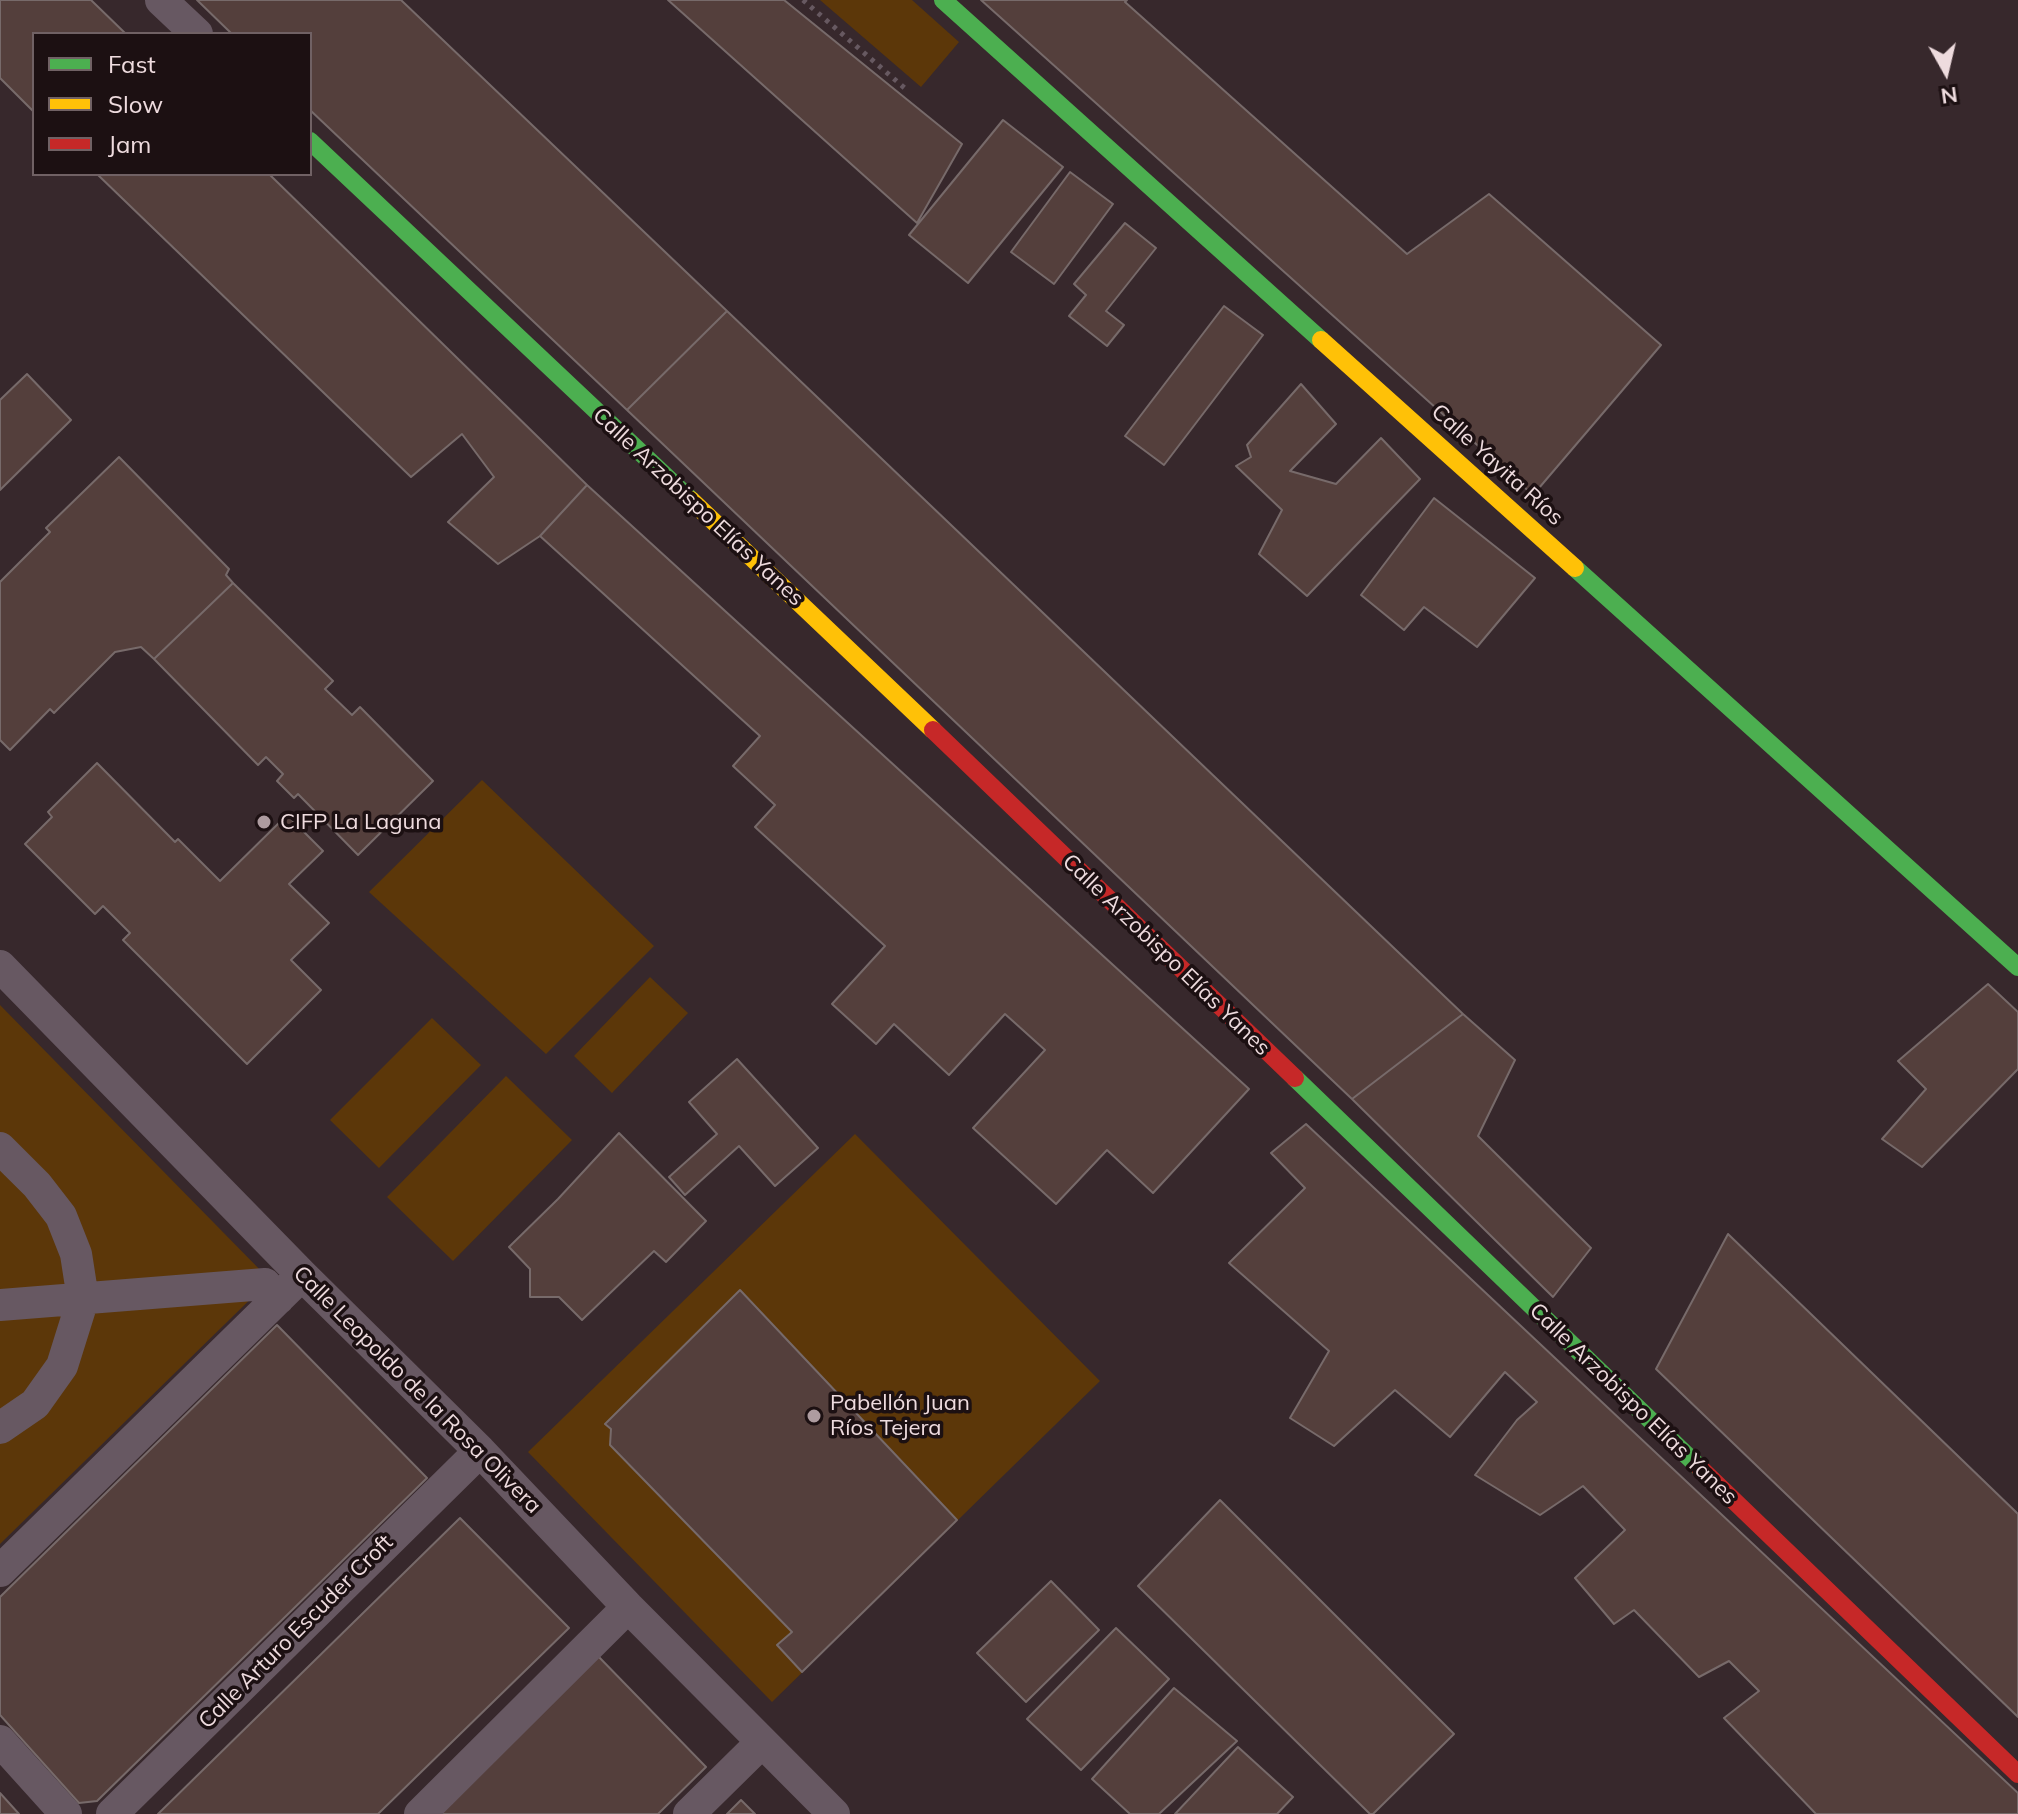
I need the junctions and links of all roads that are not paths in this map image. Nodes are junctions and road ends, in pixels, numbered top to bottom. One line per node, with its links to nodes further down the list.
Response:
1 (161, 0): 3 (street)
2 (943, 0): 6 (street, Calle Yayita Ríos)
3 (195, 32)
4 (312, 143): 18 (street, Calle Arzobispo Elías Yanes)
5 (0, 966): 8 (street, Calle Leopoldo de la Rosa Olivera)
6 (2018, 967)
7 (0, 1148): 9 (street)
8 (302, 1275): 10 (street); 13 (street, Calle Leopoldo de la Rosa Olivera)
9 (83, 1299): 10 (street); 11 (street); 12 (street)
10 (278, 1299): 14 (street)
11 (0, 1305)
12 (0, 1428)
13 (480, 1451): 15 (street, Calle Leopoldo de la Rosa Olivera); 20 (street, Calle Arturo Escuder Croft)
14 (0, 1571)
15 (628, 1607): 17 (street, Calle Leopoldo de la Rosa Olivera); 21 (street)
16 (0, 1741): 19 (street)
17 (761, 1743): 22 (street); 23 (street, Calle Leopoldo de la Rosa Olivera)
18 (2018, 1774)
19 (66, 1814)
20 (112, 1814)
21 (420, 1814)
22 (689, 1814)
23 (834, 1814)

